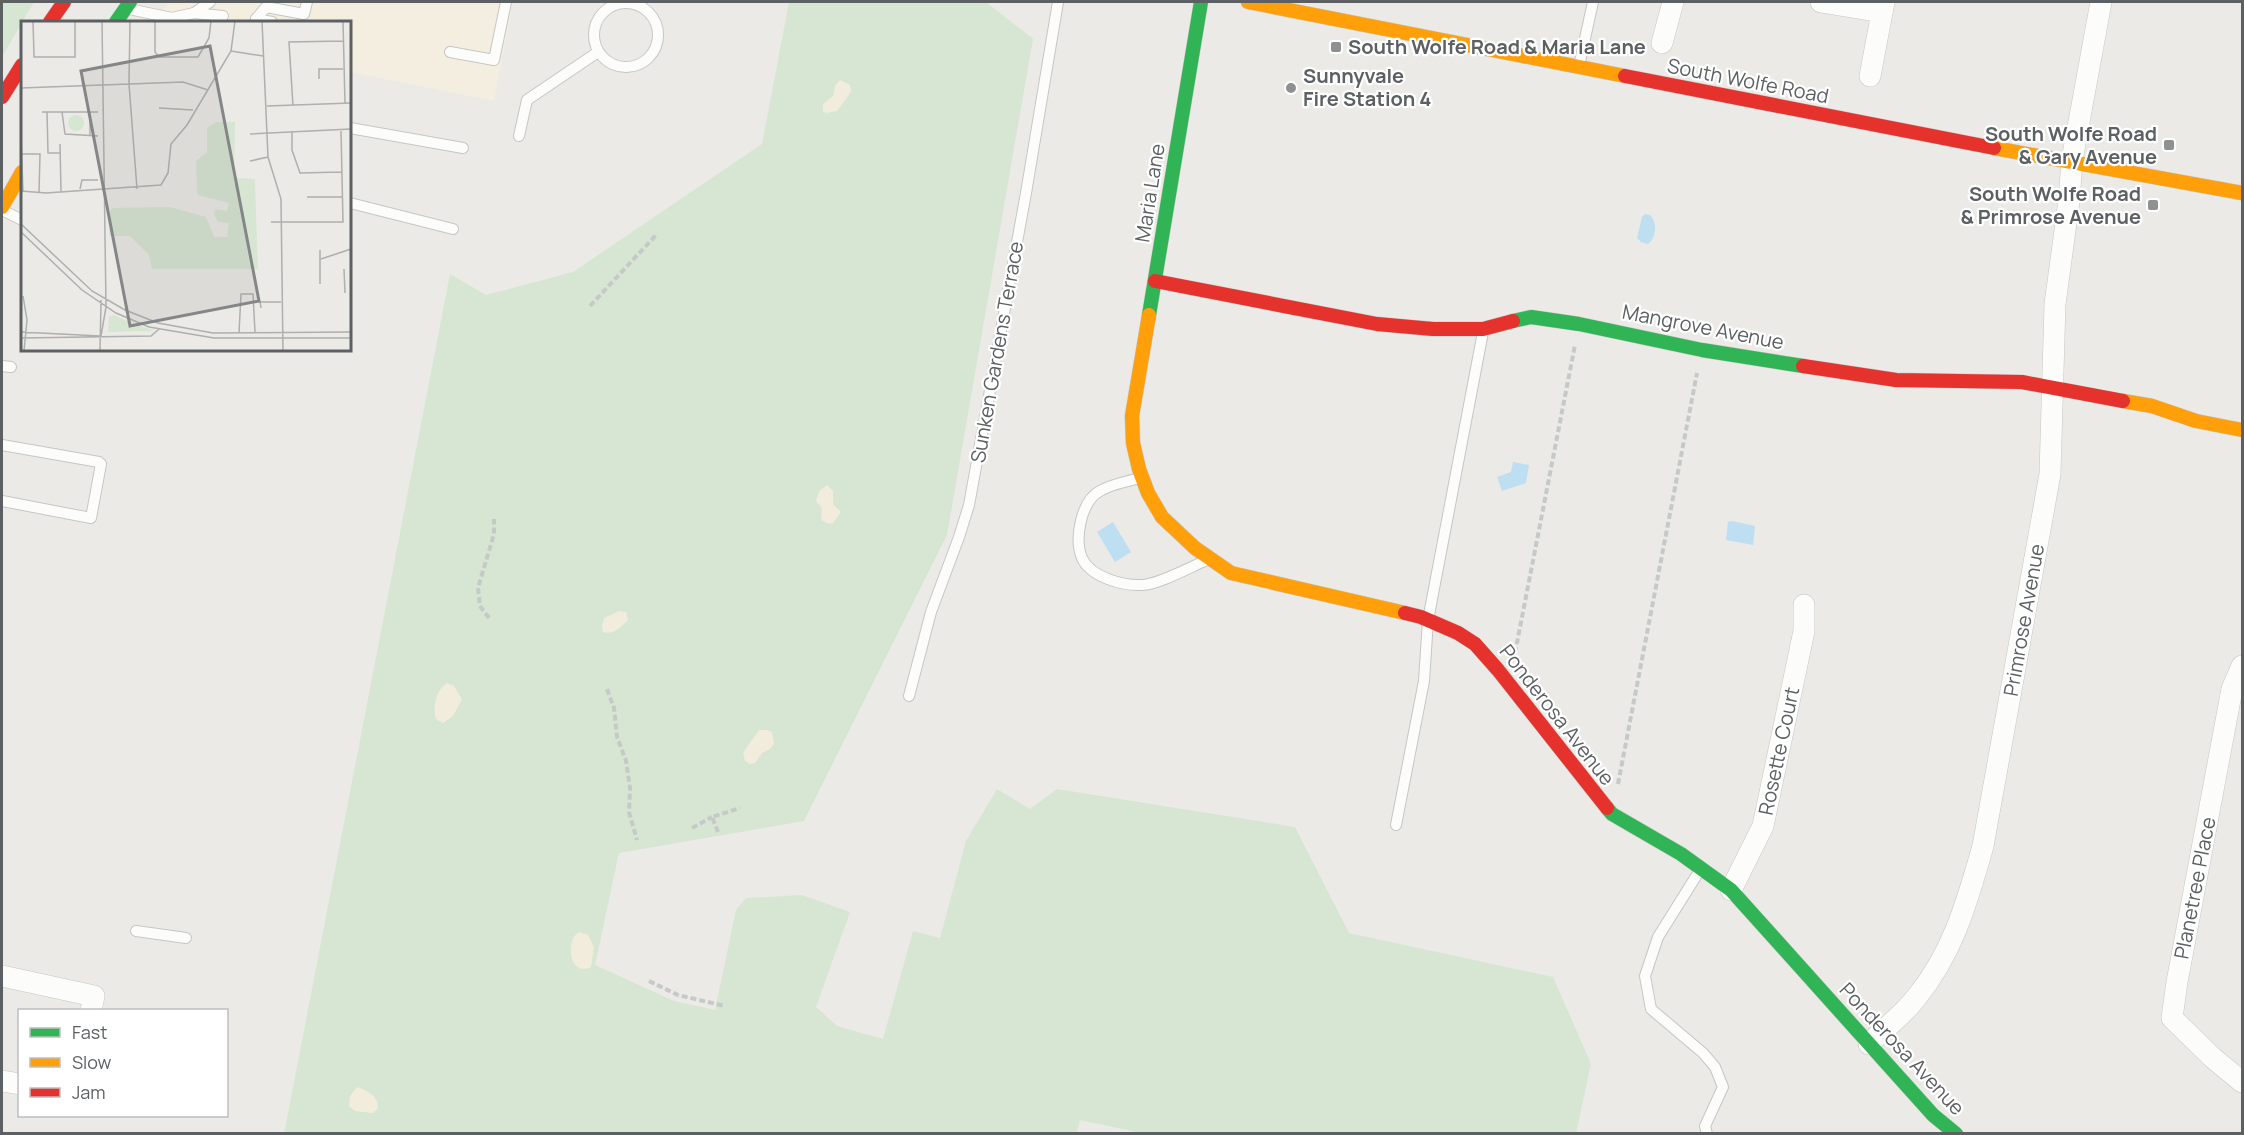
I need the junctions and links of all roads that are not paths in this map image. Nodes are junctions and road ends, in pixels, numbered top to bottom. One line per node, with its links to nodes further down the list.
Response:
1 (64, 2): 18 (street)
2 (210, 2): 15 (lane)
3 (307, 2): 17 (lane)
4 (506, 2): 23 (lane)
5 (631, 2): 22 (lane); 22 (lane)
6 (1058, 2): 50 (lane, Sunken Gardens Terrace)
7 (1201, 2): 38 (street, Maria Lane)
8 (1248, 2): 24 (street, South Wolfe Road)
9 (1593, 2): 24 (lane)
10 (1673, 2): 21 (street)
11 (1821, 2): 14 (street)
12 (2101, 2): 31 (street, Primrose Avenue)
13 (128, 5): 15 (lane); 19 (street)
14 (1883, 7): 26 (street)
15 (194, 13): 16 (lane)
16 (223, 16)
17 (301, 18): 20 (lane)
18 (51, 21)
19 (117, 21)
20 (256, 21)
21 (1662, 43)
22 (598, 51): 29 (lane)
23 (450, 52)
24 (1579, 66): 31 (street, South Wolfe Road)
25 (21, 67): 27 (street)
26 (1870, 75)
27 (2, 98)
28 (351, 128): 30 (lane)
29 (519, 136)
30 (463, 148)
31 (2072, 160): 33 (street, South Wolfe Road); 40 (street, Primrose Avenue)
32 (21, 174): 35 (street)
33 (2242, 193)
34 (351, 203): 37 (lane)
35 (2, 208): 36 (lane)
36 (21, 218)
37 (453, 228)
38 (1155, 281): 39 (street, Mangrove Avenue); 41 (street, Maria Lane)
39 (1483, 329): 40 (street, Mangrove Avenue); 48 (lane)
40 (2053, 386): 42 (street, Mangrove Avenue); 58 (street, Primrose Avenue)
41 (1134, 390): 44 (street, Ponderosa Avenue)
42 (2242, 430)
43 (2, 445): 45 (lane)
44 (1142, 477): 46 (street, Ponderosa Avenue); 46 (lane)
45 (2, 501)
46 (1210, 559): 48 (street, Ponderosa Avenue)
47 (1804, 604): 53 (street, Rosette Court)
48 (1428, 620): 51 (lane); 52 (street, Ponderosa Avenue)
49 (2242, 666): 60 (street, Planetree Place)
50 (909, 696)
51 (1396, 825)
52 (1702, 867): 53 (street, Ponderosa Avenue); 62 (lane)
53 (1731, 890): 58 (street, Ponderosa Avenue)
54 (136, 931): 55 (lane)
55 (186, 938)
56 (2, 976): 57 (street)
57 (91, 1009)
58 (1869, 1044): 63 (street, Ponderosa Avenue)
59 (2, 1081): 61 (street)
60 (2242, 1082)
61 (18, 1084)
62 (1707, 1134)
63 (1956, 1134)

